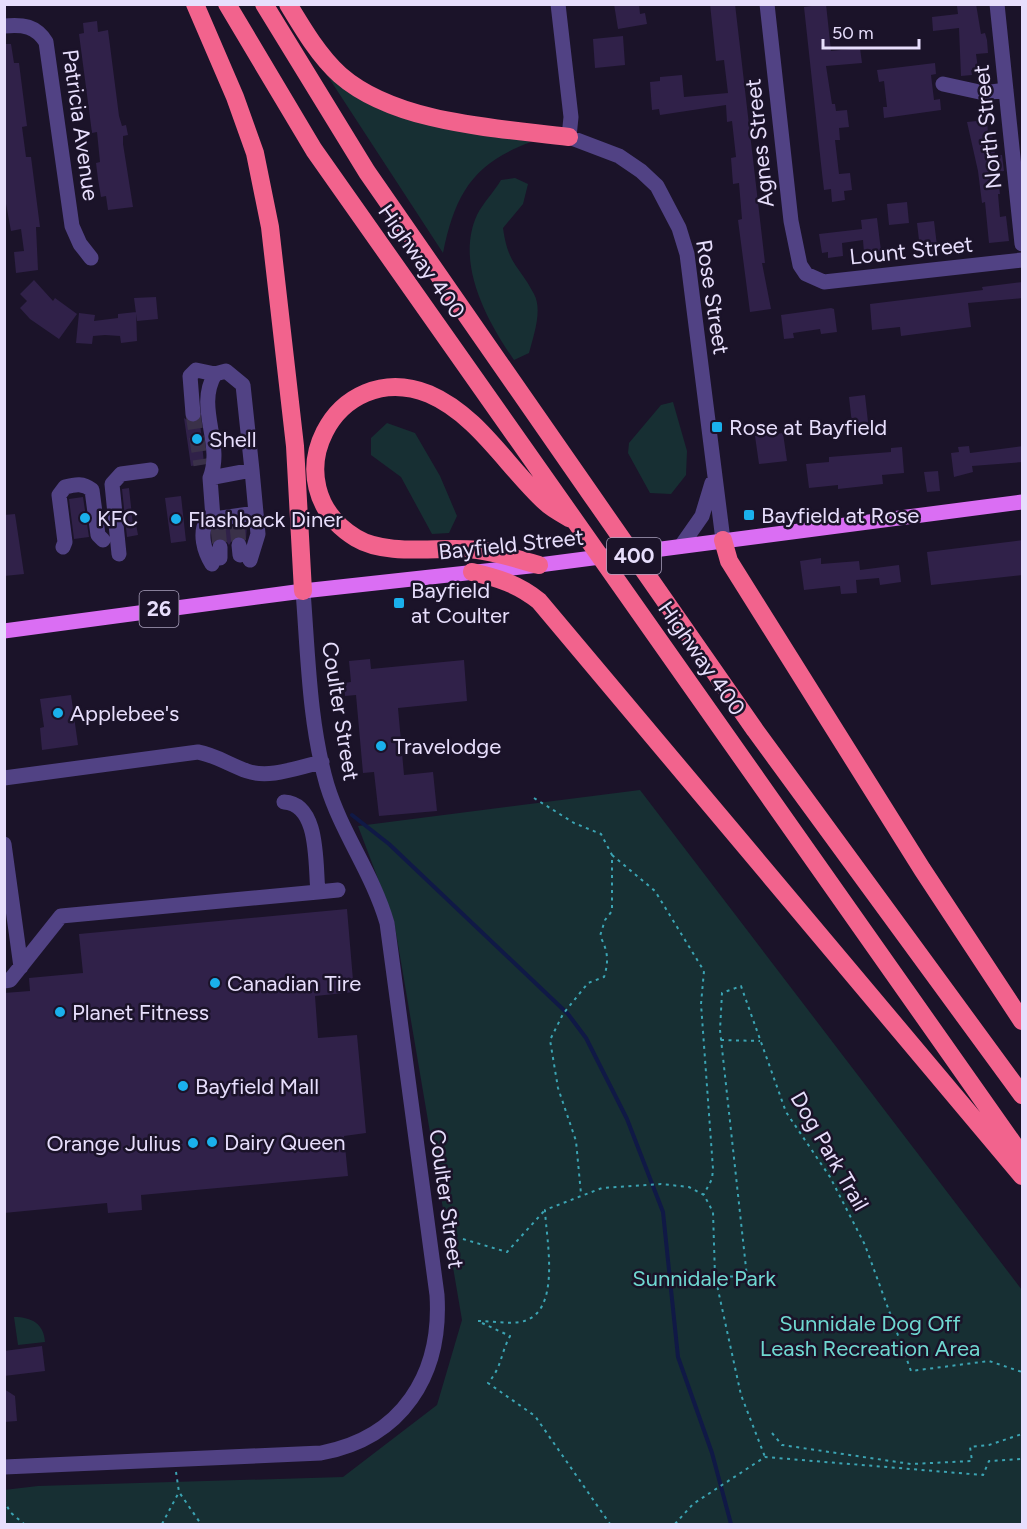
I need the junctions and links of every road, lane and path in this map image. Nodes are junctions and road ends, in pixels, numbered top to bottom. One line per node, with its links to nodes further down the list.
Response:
1 (195, 4): 36 (highway)
2 (226, 4): 26 (highway, Highway 400 / 400)
3 (264, 4): 52 (highway, Highway 400 / 400)
4 (288, 4): 11 (highway)
5 (558, 4): 11 (street)
6 (766, 4): 15 (street, Agnes Street)
7 (997, 4): 10 (street, North Street)
8 (4, 26): 13 (street, Patricia Avenue)
9 (943, 84): 10 (street)
10 (1006, 90): 12 (street, North Street)
11 (569, 137): 21 (street, Rose Street)
12 (1023, 244)
13 (92, 258)
14 (1023, 260): 15 (street, Lount Street)
15 (806, 274)
16 (215, 374): 17 (street); 20 (street); 22 (street)
17 (193, 414)
18 (201, 465): 22 (street)
19 (151, 470): 32 (street)
20 (252, 470): 22 (street); 24 (street)
21 (714, 475): 28 (street, Rose Street); 29 (street, Rose Street)
22 (210, 478): 25 (street)
23 (1023, 502): 28 (main road, Bayfield Street)
24 (256, 513): 25 (street); 31 (street)
25 (216, 521): 33 (street)
26 (580, 525): 34 (highway); 53 (highway, Highway 400 / 400)
27 (103, 540): 30 (street)
28 (723, 540): 29 (main road, Bayfield Street / 26); 49 (highway)
29 (681, 546): 34 (main road, Bayfield Street / 26)
30 (63, 547)
31 (243, 553)
32 (119, 554)
33 (217, 557)
34 (539, 565): 35 (main road, Bayfield Street / 26)
35 (472, 572): 36 (main road, Bayfield Street / 26); 54 (highway)
36 (303, 591): 37 (main road, Bayfield Street / 26); 39 (street, Coulter Street)
37 (10, 631): 38 (street)
38 (4, 643)
39 (322, 762): 40 (street); 64 (street, Coulter Street)
40 (4, 778)
41 (534, 798): 44 (path)
42 (284, 802): 46 (street)
43 (5, 850): 47 (street)
44 (612, 855): 55 (path); 56 (path)
45 (338, 890): 46 (street)
46 (318, 892): 47 (street)
47 (21, 967): 48 (street)
48 (4, 981)
49 (1023, 1022)
50 (721, 1040): 51 (path); 51 (path, Dog Park Trail); 59 (path, Dog Park Trail)
51 (760, 1041): 60 (path, Dog Park Trail)
52 (1023, 1095)
53 (1023, 1156)
54 (1023, 1176)
55 (581, 1194): 56 (path); 57 (path)
56 (704, 1195): 59 (path)
57 (545, 1210): 58 (path); 72 (path)
58 (463, 1239)
59 (715, 1276): 63 (path)
60 (1023, 1372)
61 (772, 1433): 62 (path)
62 (1023, 1434)
63 (765, 1457): 65 (path); 73 (path)
64 (174, 1459): 66 (street, Coulter Street); 67 (path)
65 (1023, 1460)
66 (4, 1467)
67 (179, 1492): 70 (path); 71 (path)
68 (4, 1500): 69 (path)
69 (24, 1524)
70 (162, 1524)
71 (201, 1524)
72 (610, 1524)
73 (675, 1524)

